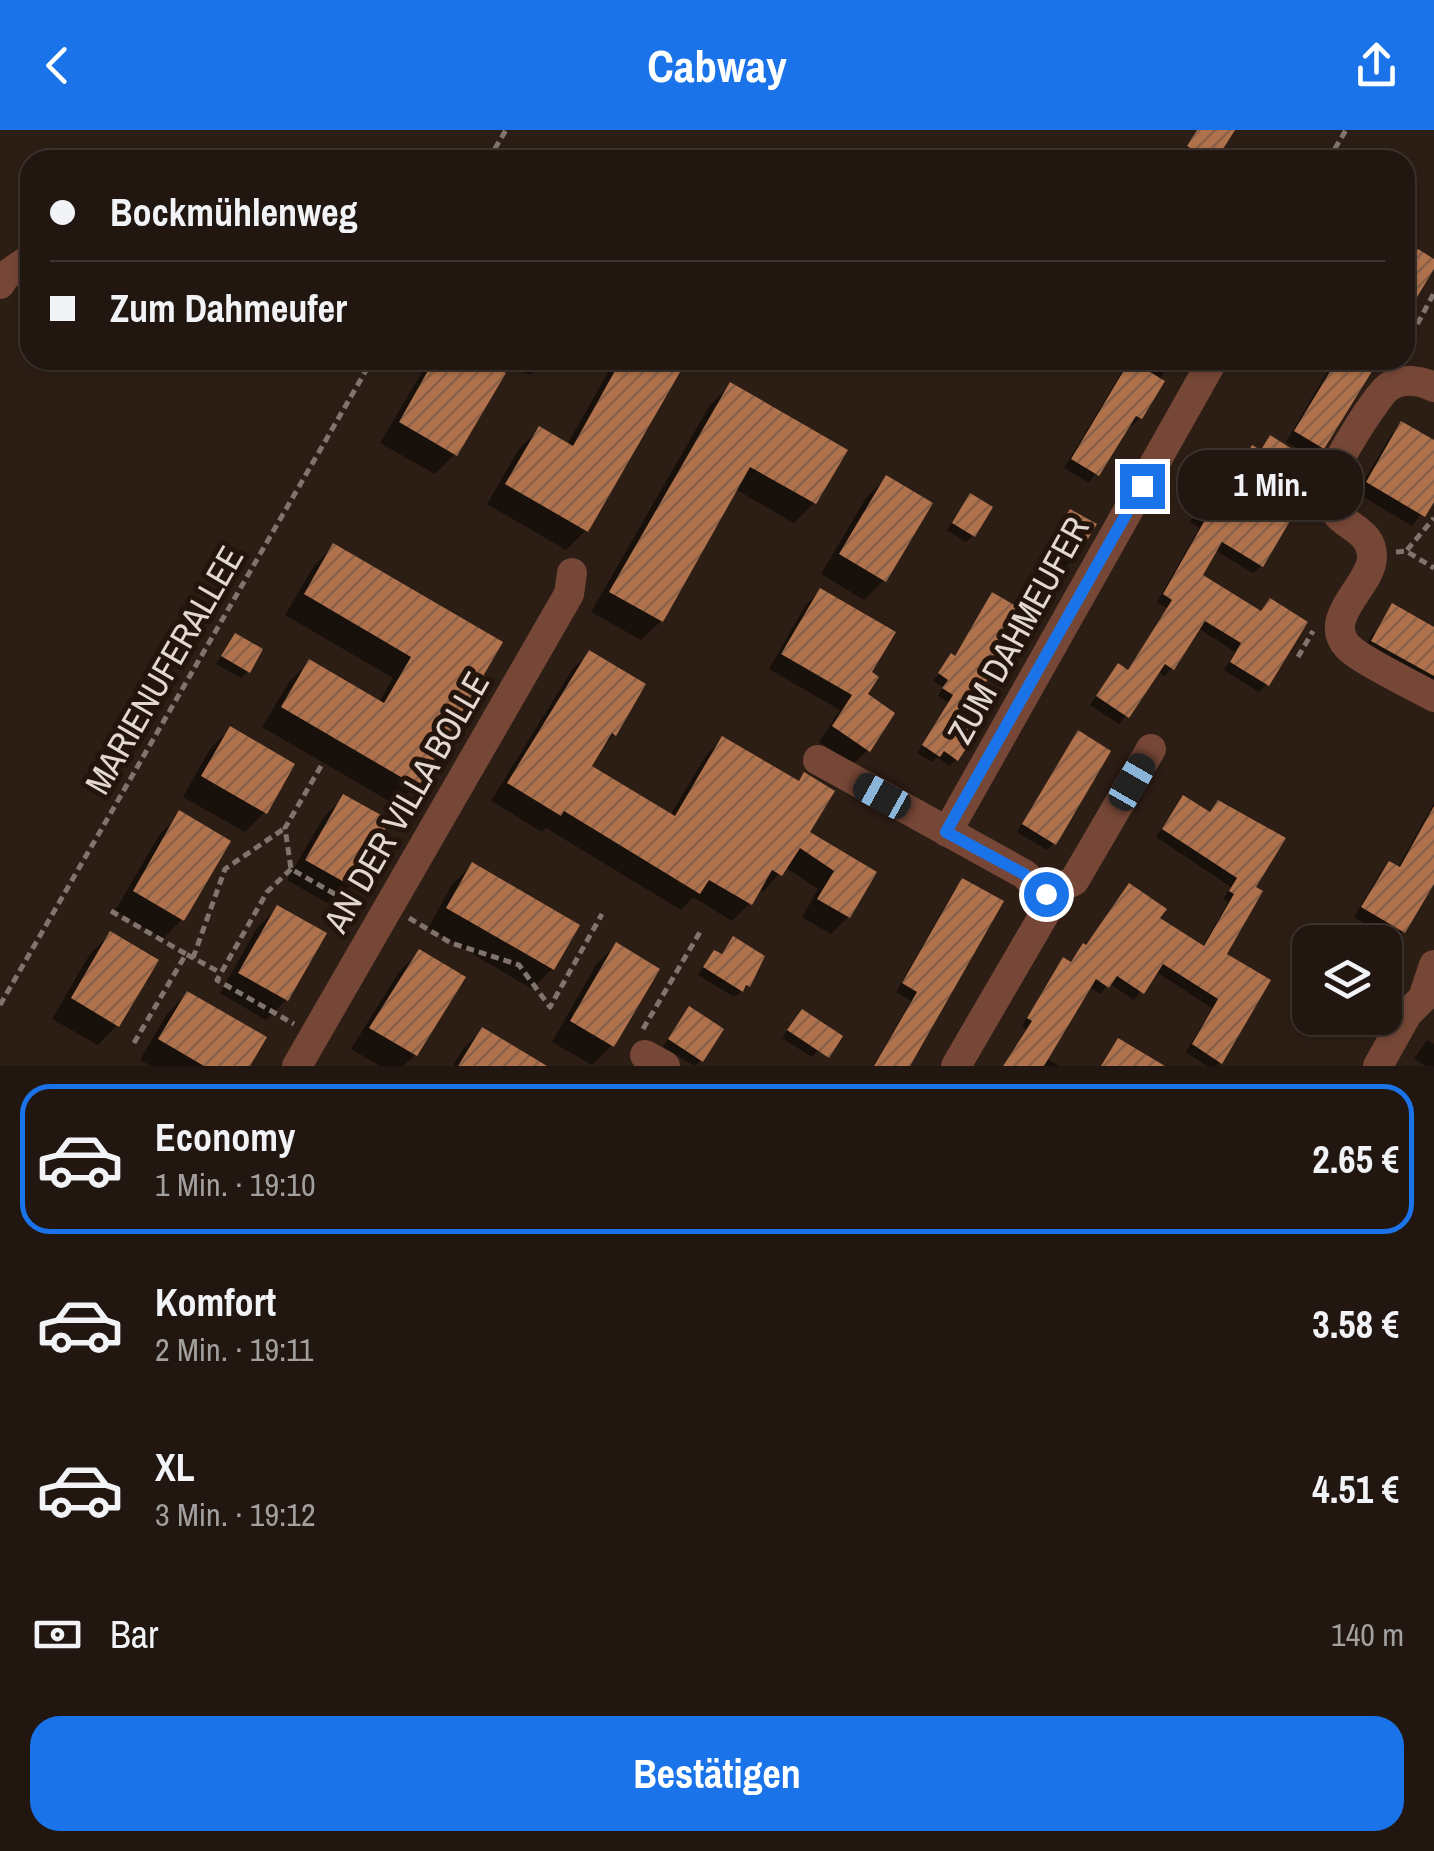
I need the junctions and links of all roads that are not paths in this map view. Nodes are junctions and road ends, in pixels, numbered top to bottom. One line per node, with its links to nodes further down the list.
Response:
1 (20, 266): 2 (street)
2 (0, 284)
3 (1208, 370): 9 (street, ZUM DAHMEUFER)
4 (1434, 387): 6 (street)
5 (572, 573): 12 (street, AN DER VILLA BOLLE)
6 (1434, 697)
7 (1151, 749): 10 (street)
8 (818, 760): 9 (street)
9 (946, 832): 10 (street)
10 (1046, 894): 13 (street)
11 (1434, 965): 14 (street)
12 (297, 1066)
13 (956, 1066)
14 (1378, 1066)

